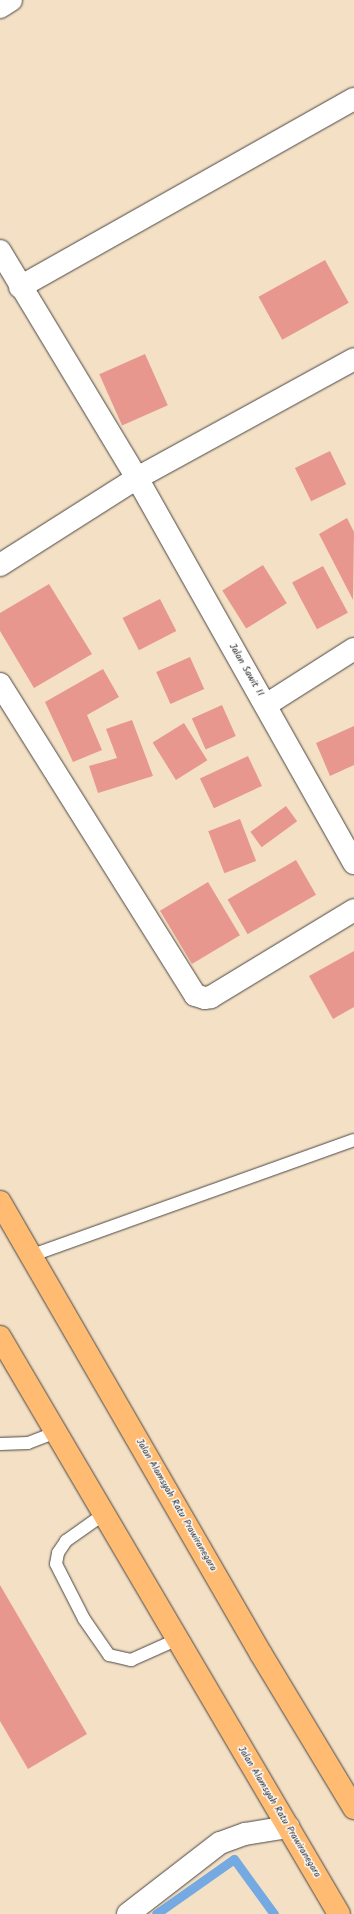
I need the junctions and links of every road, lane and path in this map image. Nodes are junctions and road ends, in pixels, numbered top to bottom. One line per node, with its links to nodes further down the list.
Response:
1 (11, 0): 2 (street)
2 (0, 7)
3 (354, 99): 5 (street)
4 (0, 251): 5 (street, Jalan Sawit II)
5 (20, 287): 7 (street, Jalan Sawit II)
6 (354, 360): 7 (street)
7 (137, 478): 8 (street); 11 (street, Jalan Sawit II)
8 (0, 565)
9 (354, 649): 11 (street)
10 (0, 684): 13 (street)
11 (266, 704): 12 (street, Jalan Sawit II)
12 (354, 863)
13 (354, 910)
14 (354, 1140): 16 (lane)
15 (0, 1202): 16 (highway, Jalan Alamsyah Ratu Prawiranegara)
16 (30, 1256): 22 (highway, Jalan Alamsyah Ratu Prawiranegara)
17 (0, 1337): 18 (highway, Jalan Alamsyah Ratu Prawiranegara)
18 (56, 1432): 19 (lane); 20 (highway, Jalan Alamsyah Ratu Prawiranegara)
19 (0, 1444)
20 (104, 1514): 21 (highway, Jalan Alamsyah Ratu Prawiranegara); 21 (lane)
21 (178, 1639): 23 (highway, Jalan Alamsyah Ratu Prawiranegara)
22 (354, 1808)
23 (288, 1827): 24 (street); 25 (highway, Jalan Alamsyah Ratu Prawiranegara)
24 (128, 1914)
25 (339, 1914)

